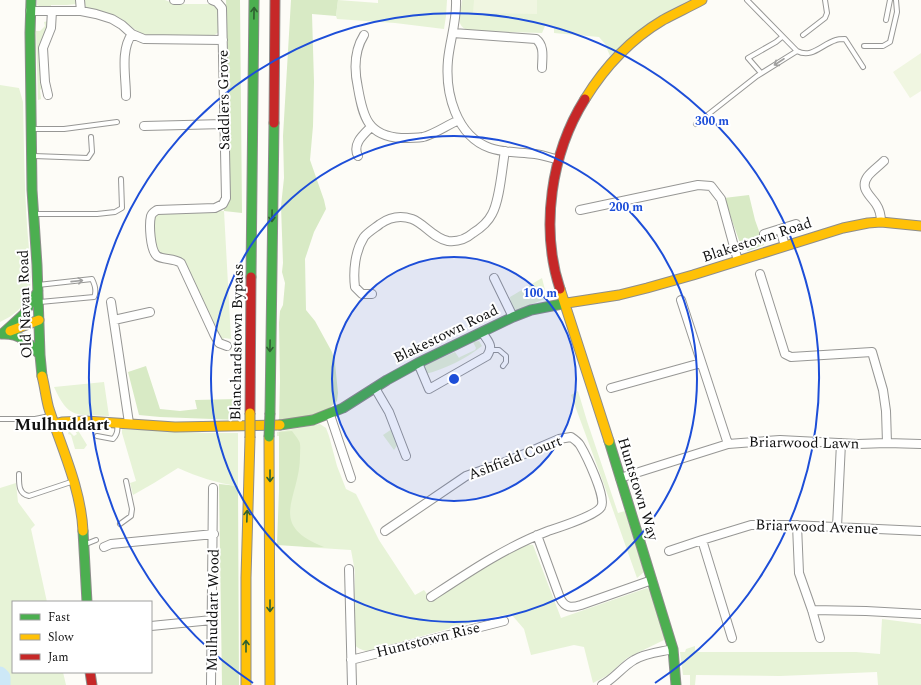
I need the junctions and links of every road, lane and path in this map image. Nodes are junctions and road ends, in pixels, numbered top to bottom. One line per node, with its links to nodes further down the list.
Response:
1 (30, 0): 16 (main road, Old Navan Road)
2 (80, 0): 18 (street)
3 (174, 0): 4 (street)
4 (180, 0)
5 (212, 0): 25 (street, Saddlers Grove)
6 (246, 0): 72 (main road)
7 (254, 0): 72 (main road, Blanchardstown Bypass, one-way to 7)
8 (275, 0): 46 (main road)
9 (283, 0): 46 (main road)
10 (456, 0): 20 (street)
11 (702, 0): 44 (main road, Huntstown Way)
12 (747, 0): 24 (lane)
13 (825, 0): 23 (lane)
14 (890, 0): 19 (lane)
15 (896, 0): 26 (lane)
16 (30, 11): 17 (street); 39 (main road, Old Navan Road)
17 (52, 11): 18 (street); 31 (street)
18 (81, 11): 21 (street)
19 (886, 20)
20 (453, 33): 29 (street); 33 (street)
21 (132, 34): 25 (street); 32 (street)
22 (364, 35): 38 (street)
23 (802, 35)
24 (782, 36): 27 (lane); 30 (lane)
25 (223, 40): 35 (street, Saddlers Grove)
26 (864, 46)
27 (797, 50): 28 (lane); 30 (lane, one-way to 30)
28 (863, 67)
29 (542, 68)
30 (761, 73): 36 (lane)
31 (48, 95)
32 (126, 96)
33 (459, 120): 38 (street); 41 (street)
34 (117, 122): 39 (lane)
35 (224, 124): 37 (street); 71 (street, Saddlers Grove)
36 (696, 124)
37 (144, 126)
38 (371, 127): 43 (street)
39 (31, 129): 42 (main road, Old Navan Road)
40 (92, 137): 42 (lane)
41 (505, 151): 44 (street); 60 (street)
42 (32, 156): 49 (main road, Old Navan Road)
43 (358, 156)
44 (559, 160): 64 (main road, Huntstown Way)
45 (884, 161): 50 (street)
46 (273, 177): 126 (main road, one-way to 126, bridge)
47 (121, 179): 49 (lane)
48 (580, 210): 56 (street)
49 (35, 214): 59 (main road, Old Navan Road)
50 (881, 222): 52 (main road, Blakestown Road); 55 (main road, Blakestown Road)
51 (796, 224): 53 (street)
52 (921, 226)
53 (780, 229): 54 (street); 55 (street)
54 (764, 234)
55 (785, 246): 56 (main road, Blakestown Road)
56 (738, 261): 64 (main road, Blakestown Road)
57 (760, 274): 87 (street)
58 (494, 278): 66 (street)
59 (38, 288): 62 (main road, Old Navan Road); 62 (lane, one-way to 62); 70 (main road)
60 (372, 294)
61 (681, 300): 76 (street)
62 (39, 302): 67 (main road, Old Navan Road)
63 (111, 302): 68 (street)
64 (564, 303): 66 (main road, Blakestown Road); 93 (main road, Huntstown Way)
65 (150, 312): 68 (street)
66 (513, 317): 69 (main road, Blakestown Road)
67 (39, 320): 70 (main road); 74 (main road, Old Navan Road)
68 (114, 320): 84 (street)
69 (482, 332): 73 (street); 75 (main road, Blakestown Road)
70 (1, 335): 74 (main road)
71 (227, 346)
72 (250, 346): 125 (main road, Blanchardstown Bypass, one-way to 72, bridge)
73 (491, 350): 75 (street); 77 (lane)
74 (40, 355): 82 (main road, Old Navan Road)
75 (418, 363): 78 (main road, Blakestown Road)
76 (701, 363): 79 (street); 88 (street)
77 (503, 366)
78 (375, 388): 80 (main road, Blakestown Road); 90 (street)
79 (611, 388)
80 (330, 415): 84 (main road, Blakestown Road); 92 (street)
81 (0, 419): 82 (lane)
82 (54, 420): 83 (main road, Blakestown Road); 94 (main road, Old Navan Road)
83 (116, 422): 84 (main road, Blakestown Road); 85 (lane)
84 (129, 423)
85 (97, 436)
86 (841, 443): 87 (street, Briarwood Lawn); 88 (street, Briarwood Lawn); 99 (street)
87 (887, 443): 89 (street, Briarwood Lawn)
88 (728, 444): 93 (street, Briarwood Lawn)
89 (921, 444)
90 (402, 453)
91 (19, 474): 94 (lane)
92 (351, 478)
93 (620, 478): 110 (main road, Huntstown Way)
94 (74, 480): 106 (main road, Old Navan Road)
95 (126, 482): 97 (lane)
96 (213, 488): 102 (street, Mulhuddart Wood)
97 (120, 524)
98 (797, 526): 99 (street, Briarwood Avenue); 105 (street, Briarwood Avenue); 113 (street)
99 (837, 527): 101 (street, Briarwood Avenue)
100 (385, 531): 103 (street, Ashfield Court)
101 (921, 531)
102 (214, 534): 107 (street); 115 (street, Mulhuddart Wood)
103 (537, 536): 110 (street); 111 (street, Ashfield Court)
104 (96, 540): 106 (lane)
105 (702, 540): 108 (street, Briarwood Avenue); 118 (street)
106 (84, 545): 112 (main road, Old Navan Road)
107 (104, 547)
108 (669, 551)
109 (350, 569): 121 (street)
110 (652, 580): 120 (main road, Huntstown Way)
111 (431, 597)
112 (87, 601)
113 (812, 610): 114 (street); 119 (street)
114 (921, 614)
115 (212, 620): 117 (street); 124 (street, Mulhuddart Wood)
116 (504, 621): 121 (street, Huntstown Rise)
117 (152, 626)
118 (732, 638)
119 (820, 638)
120 (673, 649): 128 (street); 129 (main road, Huntstown Way)
121 (351, 660): 127 (street)
122 (90, 673): 123 (main road)
123 (92, 685)
124 (212, 685)
125 (246, 685)
126 (270, 685)
127 (352, 685)
128 (602, 685)
129 (676, 685)

